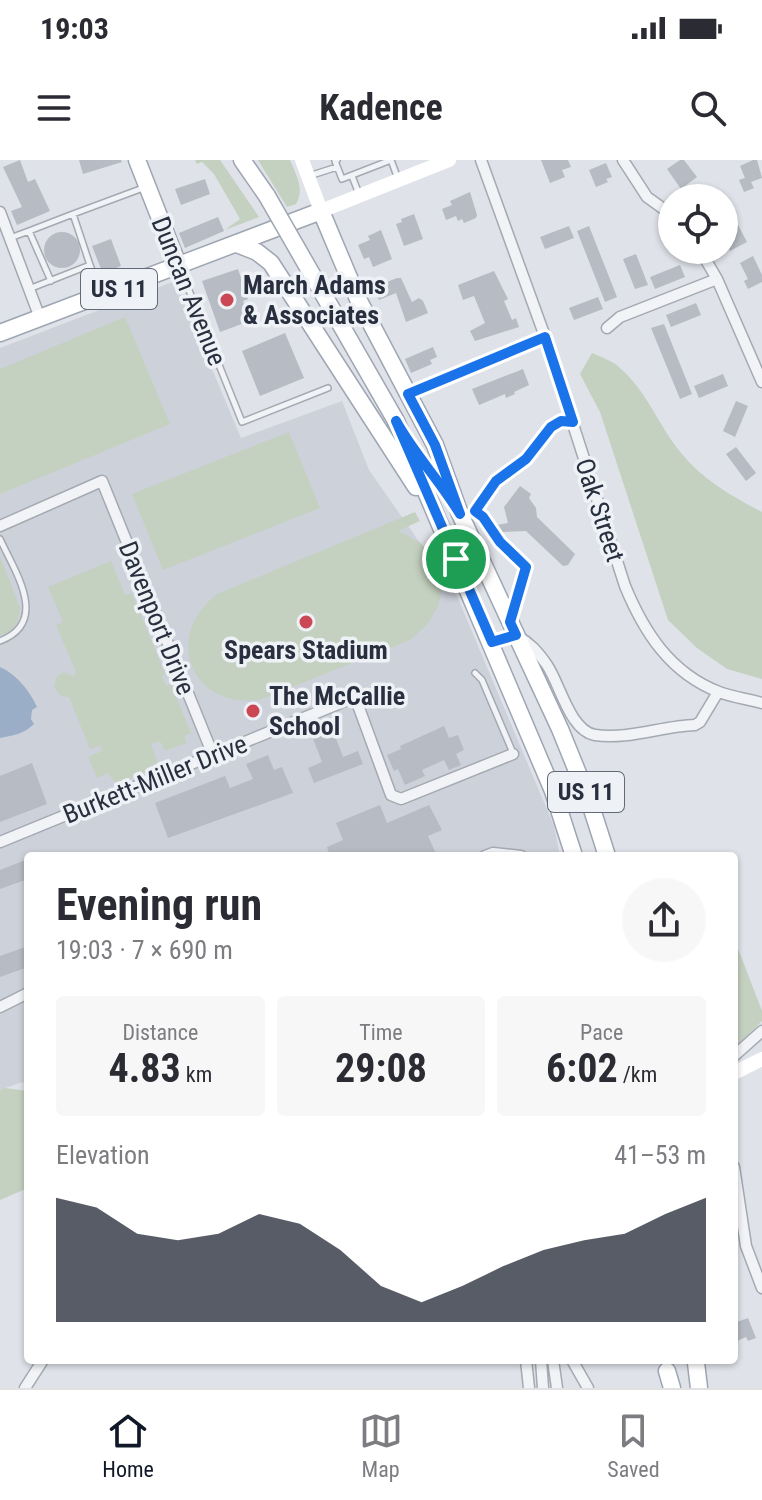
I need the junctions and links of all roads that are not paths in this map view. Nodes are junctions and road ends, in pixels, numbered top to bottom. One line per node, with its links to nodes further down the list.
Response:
1 (137, 160): 12 (main road, Duncan Avenue)
2 (302, 160): 9 (street)
3 (391, 160): 10 (lane); 11 (lane)
4 (449, 160): 11 (street)
5 (481, 160): 31 (street, Oak Street)
6 (623, 160): 14 (street)
7 (244, 161): 35 (main road, bridge)
8 (336, 162): 9 (lane); 10 (lane)
9 (308, 176): 15 (street)
10 (352, 176): 13 (lane)
11 (399, 180): 13 (street)
12 (147, 186): 17 (lane); 23 (main road, Duncan Avenue)
13 (359, 196): 15 (street)
14 (658, 205)
15 (321, 211): 20 (main road, US 11); 34 (main road, US 11)
16 (0, 212): 19 (street)
17 (73, 214): 18 (lane); 22 (lane)
18 (29, 231): 19 (lane); 25 (lane)
19 (10, 238): 26 (street)
20 (237, 244): 23 (main road, US 11); 40 (main road, US 11)
21 (708, 264): 24 (street)
22 (90, 265): 25 (lane); 27 (lane)
23 (179, 267): 27 (main road, US 11); 33 (lane, Duncan Avenue)
24 (717, 279): 29 (street); 32 (street)
25 (51, 281): 26 (lane)
26 (29, 289): 28 (street)
27 (101, 296): 28 (main road, US 11)
28 (40, 318): 30 (main road, US 11)
29 (607, 328)
30 (0, 333)
31 (545, 337): 34 (street); 36 (street, Oak Street)
32 (762, 382)
33 (328, 388)
34 (408, 394): 37 (main road, US 11)
35 (396, 421): 37 (main road); 40 (main road)
36 (573, 422): 37 (lane); 45 (street, Oak Street)
37 (468, 513): 41 (main road, US 11); 41 (lane)
38 (0, 526): 50 (street, Davenport Drive)
39 (0, 539): 42 (lane)
40 (456, 559): 43 (main road, US 11)
41 (513, 628): 43 (street); 45 (street); 47 (main road, US 11)
42 (0, 641)
43 (492, 642): 48 (main road, US 11)
44 (475, 673): 49 (lane)
45 (718, 692): 46 (street, Oak Street)
46 (762, 703)
47 (560, 729): 48 (main road); 53 (main road, US 11)
48 (532, 742): 52 (main road, US 11)
49 (513, 754): 50 (street, Burkett-Miller Drive)
50 (213, 755): 51 (street, Burkett-Miller Drive)
51 (0, 842)
52 (573, 852)
53 (606, 852)
54 (24, 997): 55 (street)
55 (0, 1007)
56 (762, 1031): 57 (street)
57 (738, 1052)
58 (762, 1059): 59 (street)
59 (738, 1071)
60 (738, 1192): 61 (street)
61 (762, 1288)
62 (40, 1364): 69 (street)
63 (526, 1364): 70 (street)
64 (541, 1364): 71 (street)
65 (554, 1364): 72 (street)
66 (574, 1364): 73 (street)
67 (696, 1364): 75 (main road)
68 (667, 1371): 74 (main road)
69 (25, 1388)
70 (529, 1388)
71 (543, 1388)
72 (557, 1388)
73 (588, 1388)
74 (672, 1388)
75 (699, 1388)

